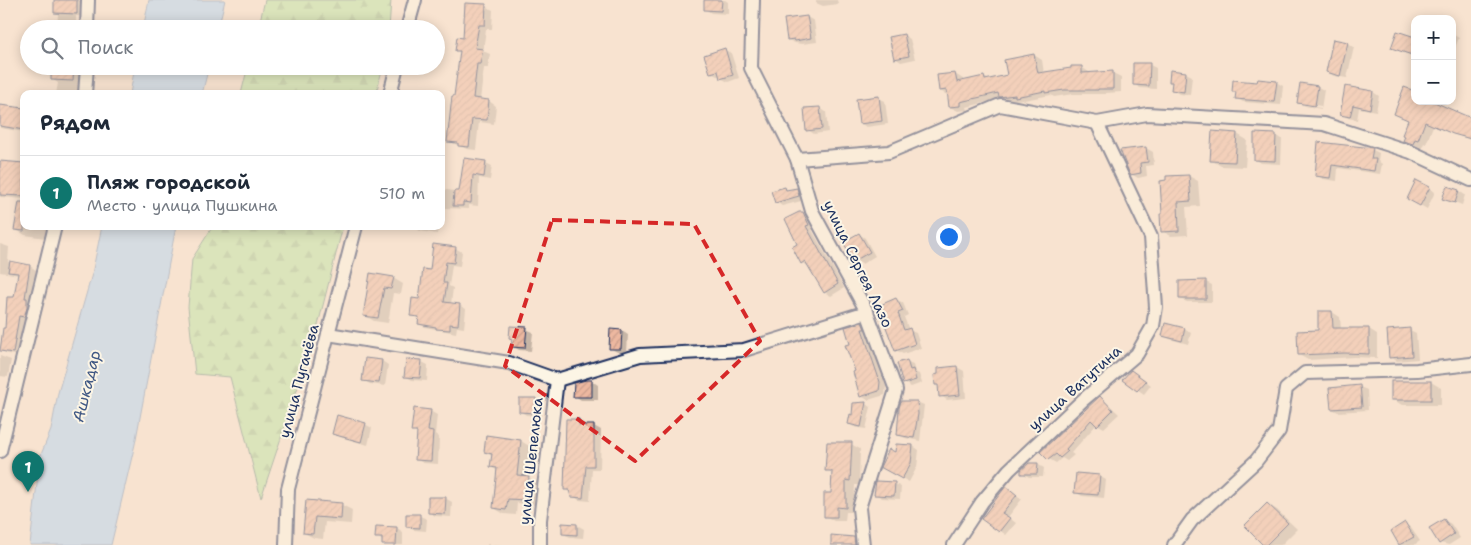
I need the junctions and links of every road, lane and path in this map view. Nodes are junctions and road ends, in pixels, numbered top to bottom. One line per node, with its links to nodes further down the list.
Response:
1 (88, 0): 4 (street)
2 (415, 0): 5 (street)
3 (753, 0): 11 (street, улица Сергея Лазо)
4 (88, 20)
5 (409, 20)
6 (86, 75): 8 (street)
7 (395, 75): 9 (street)
8 (84, 90)
9 (391, 90)
10 (1097, 123): 11 (street); 12 (street); 23 (street, улица Ватутина)
11 (797, 159): 15 (street, улица Сергея Лазо)
12 (1471, 180)
13 (54, 230): 19 (street)
14 (355, 230): 16 (street, улица Пугачёва)
15 (867, 312): 18 (street); 22 (street, улица Сергея Лазо)
16 (328, 334): 18 (street); 20 (street, улица Пугачёва)
17 (1471, 364): 24 (street)
18 (557, 380): 21 (street, улица Шепелюка)
19 (0, 451)
20 (286, 545)
21 (540, 545)
22 (862, 545)
23 (954, 545)
24 (1174, 545)

